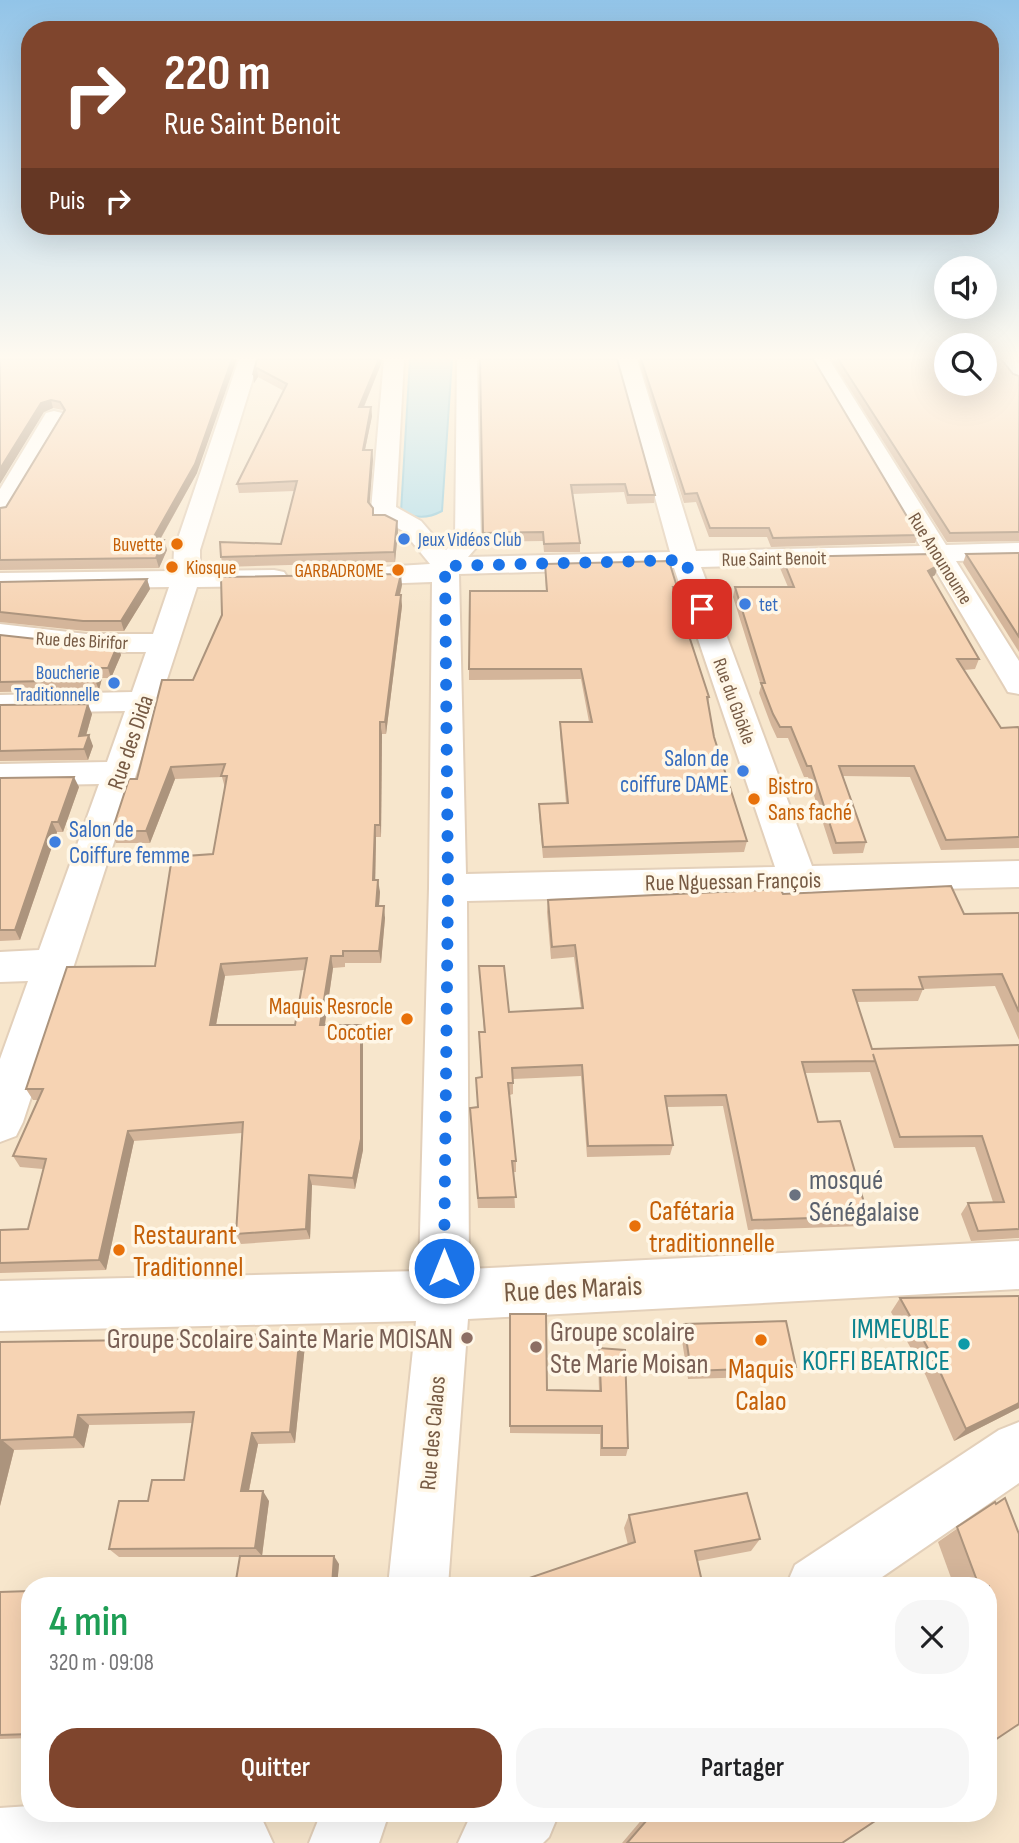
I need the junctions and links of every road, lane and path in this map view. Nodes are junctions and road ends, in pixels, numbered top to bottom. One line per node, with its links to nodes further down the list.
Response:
1 (38, 445): 7 (street)
2 (221, 445): 14 (street, Rue des Dida)
3 (388, 445): 11 (street)
4 (467, 445): 11 (street)
5 (652, 445): 10 (street, Rue du Gbôkle)
6 (872, 445): 9 (street, Rue Anounoume)
7 (0, 509)
8 (1019, 551): 9 (street, Rue Saint Benoit)
9 (938, 553): 10 (street, Rue Saint Benoit); 18 (street, Rue Anounoume)
10 (685, 560): 11 (street, Rue Saint Benoit); 24 (street, Rue du Gbôkle)
11 (445, 566): 12 (street, Rue Saint Benoit); 25 (street, Rue des Calaos)
12 (323, 577)
13 (295, 578): 14 (street)
14 (186, 579): 15 (street); 17 (street, Rue des Dida)
15 (0, 581)
16 (0, 634): 17 (street, Rue des Birifor)
17 (164, 643): 19 (street, Rue des Dida)
18 (1019, 685)
19 (144, 701): 20 (street); 21 (street, Rue des Dida)
20 (0, 704)
21 (119, 773): 22 (street); 26 (street, Rue des Dida)
22 (0, 775)
23 (1019, 874): 24 (street, Rue Nguessan François)
24 (798, 879): 25 (street, Rue Nguessan François)
25 (448, 888): 30 (street, Rue des Calaos)
26 (51, 965): 27 (street); 28 (street, Rue des Dida)
27 (0, 967)
28 (0, 1122)
29 (1019, 1265): 30 (street, Rue des Marais)
30 (444, 1295): 31 (street, Rue des Marais); 33 (street, Rue des Calaos)
31 (0, 1306)
32 (1019, 1450): 34 (street)
33 (419, 1577)
34 (829, 1577)
35 (352, 1822): 39 (street)
36 (515, 1822): 40 (street)
37 (0, 1842): 38 (street)
38 (238, 1843)
39 (344, 1843)
40 (493, 1843)

